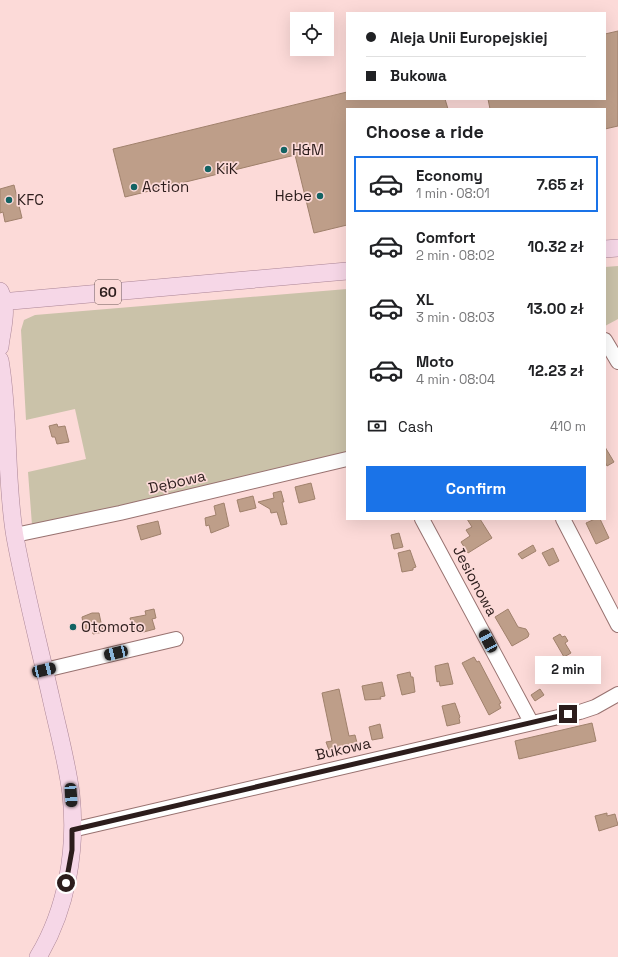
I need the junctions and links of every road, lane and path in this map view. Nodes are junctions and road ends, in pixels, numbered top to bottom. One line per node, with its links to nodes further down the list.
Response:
1 (618, 248): 2 (main road)
2 (606, 249)
3 (346, 271): 4 (main road, 60)
4 (1, 300): 6 (main road)
5 (606, 342): 8 (street)
6 (0, 347)
7 (0, 360): 12 (main road)
8 (618, 362)
9 (346, 459): 12 (street, Dębowa)
10 (423, 520): 17 (street, Jesionowa)
11 (564, 520): 13 (street)
12 (15, 535): 15 (main road)
13 (618, 624)
14 (176, 639): 15 (street)
15 (44, 670): 18 (main road)
16 (618, 694): 17 (street, Bukowa)
17 (531, 722): 18 (street, Bukowa)
18 (72, 830): 19 (main road)
19 (38, 957)

